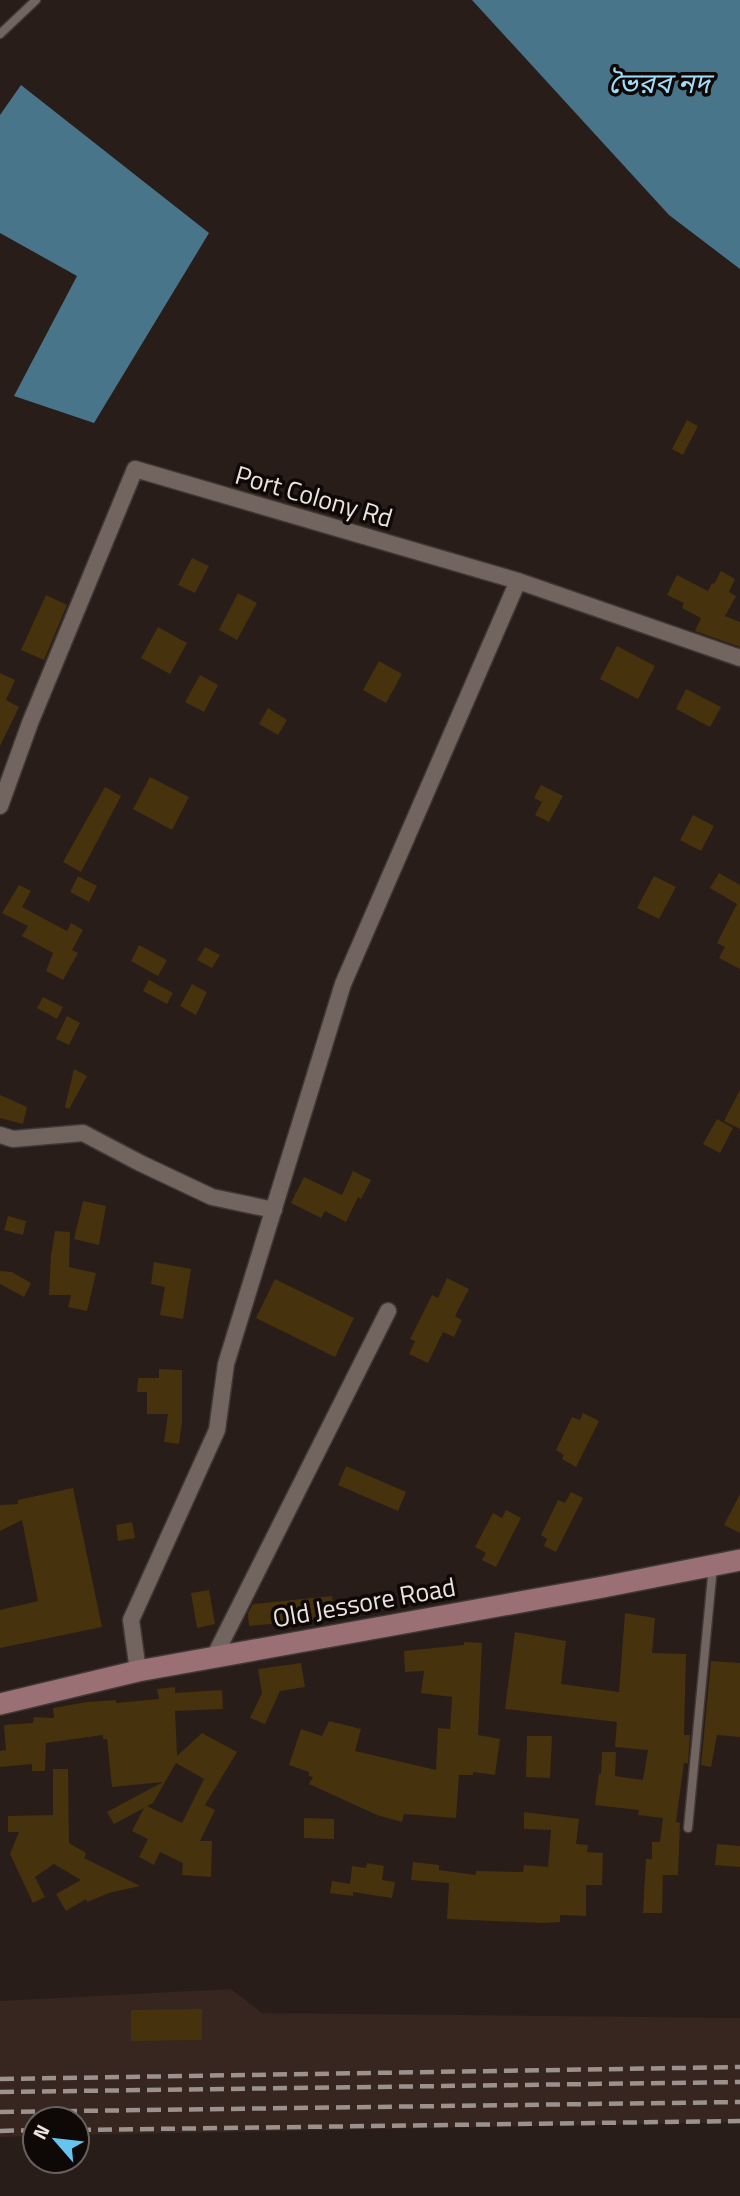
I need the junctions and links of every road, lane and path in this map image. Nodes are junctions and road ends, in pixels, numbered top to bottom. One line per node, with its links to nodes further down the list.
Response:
1 (36, 0): 2 (lane)
2 (0, 34)
3 (518, 581): 4 (street, Port Colony Rd); 5 (street, Port Colony Rd); 7 (street)
4 (740, 658)
5 (0, 806)
6 (0, 1135): 7 (street)
7 (274, 1210): 12 (street)
8 (388, 1311): 11 (street)
9 (740, 1560): 10 (main road, Old Jessore Road)
10 (713, 1566): 11 (main road, Old Jessore Road); 14 (lane)
11 (214, 1657): 12 (main road, Old Jessore Road)
12 (138, 1671): 13 (main road, Old Jessore Road)
13 (0, 1704)
14 (688, 1828)

